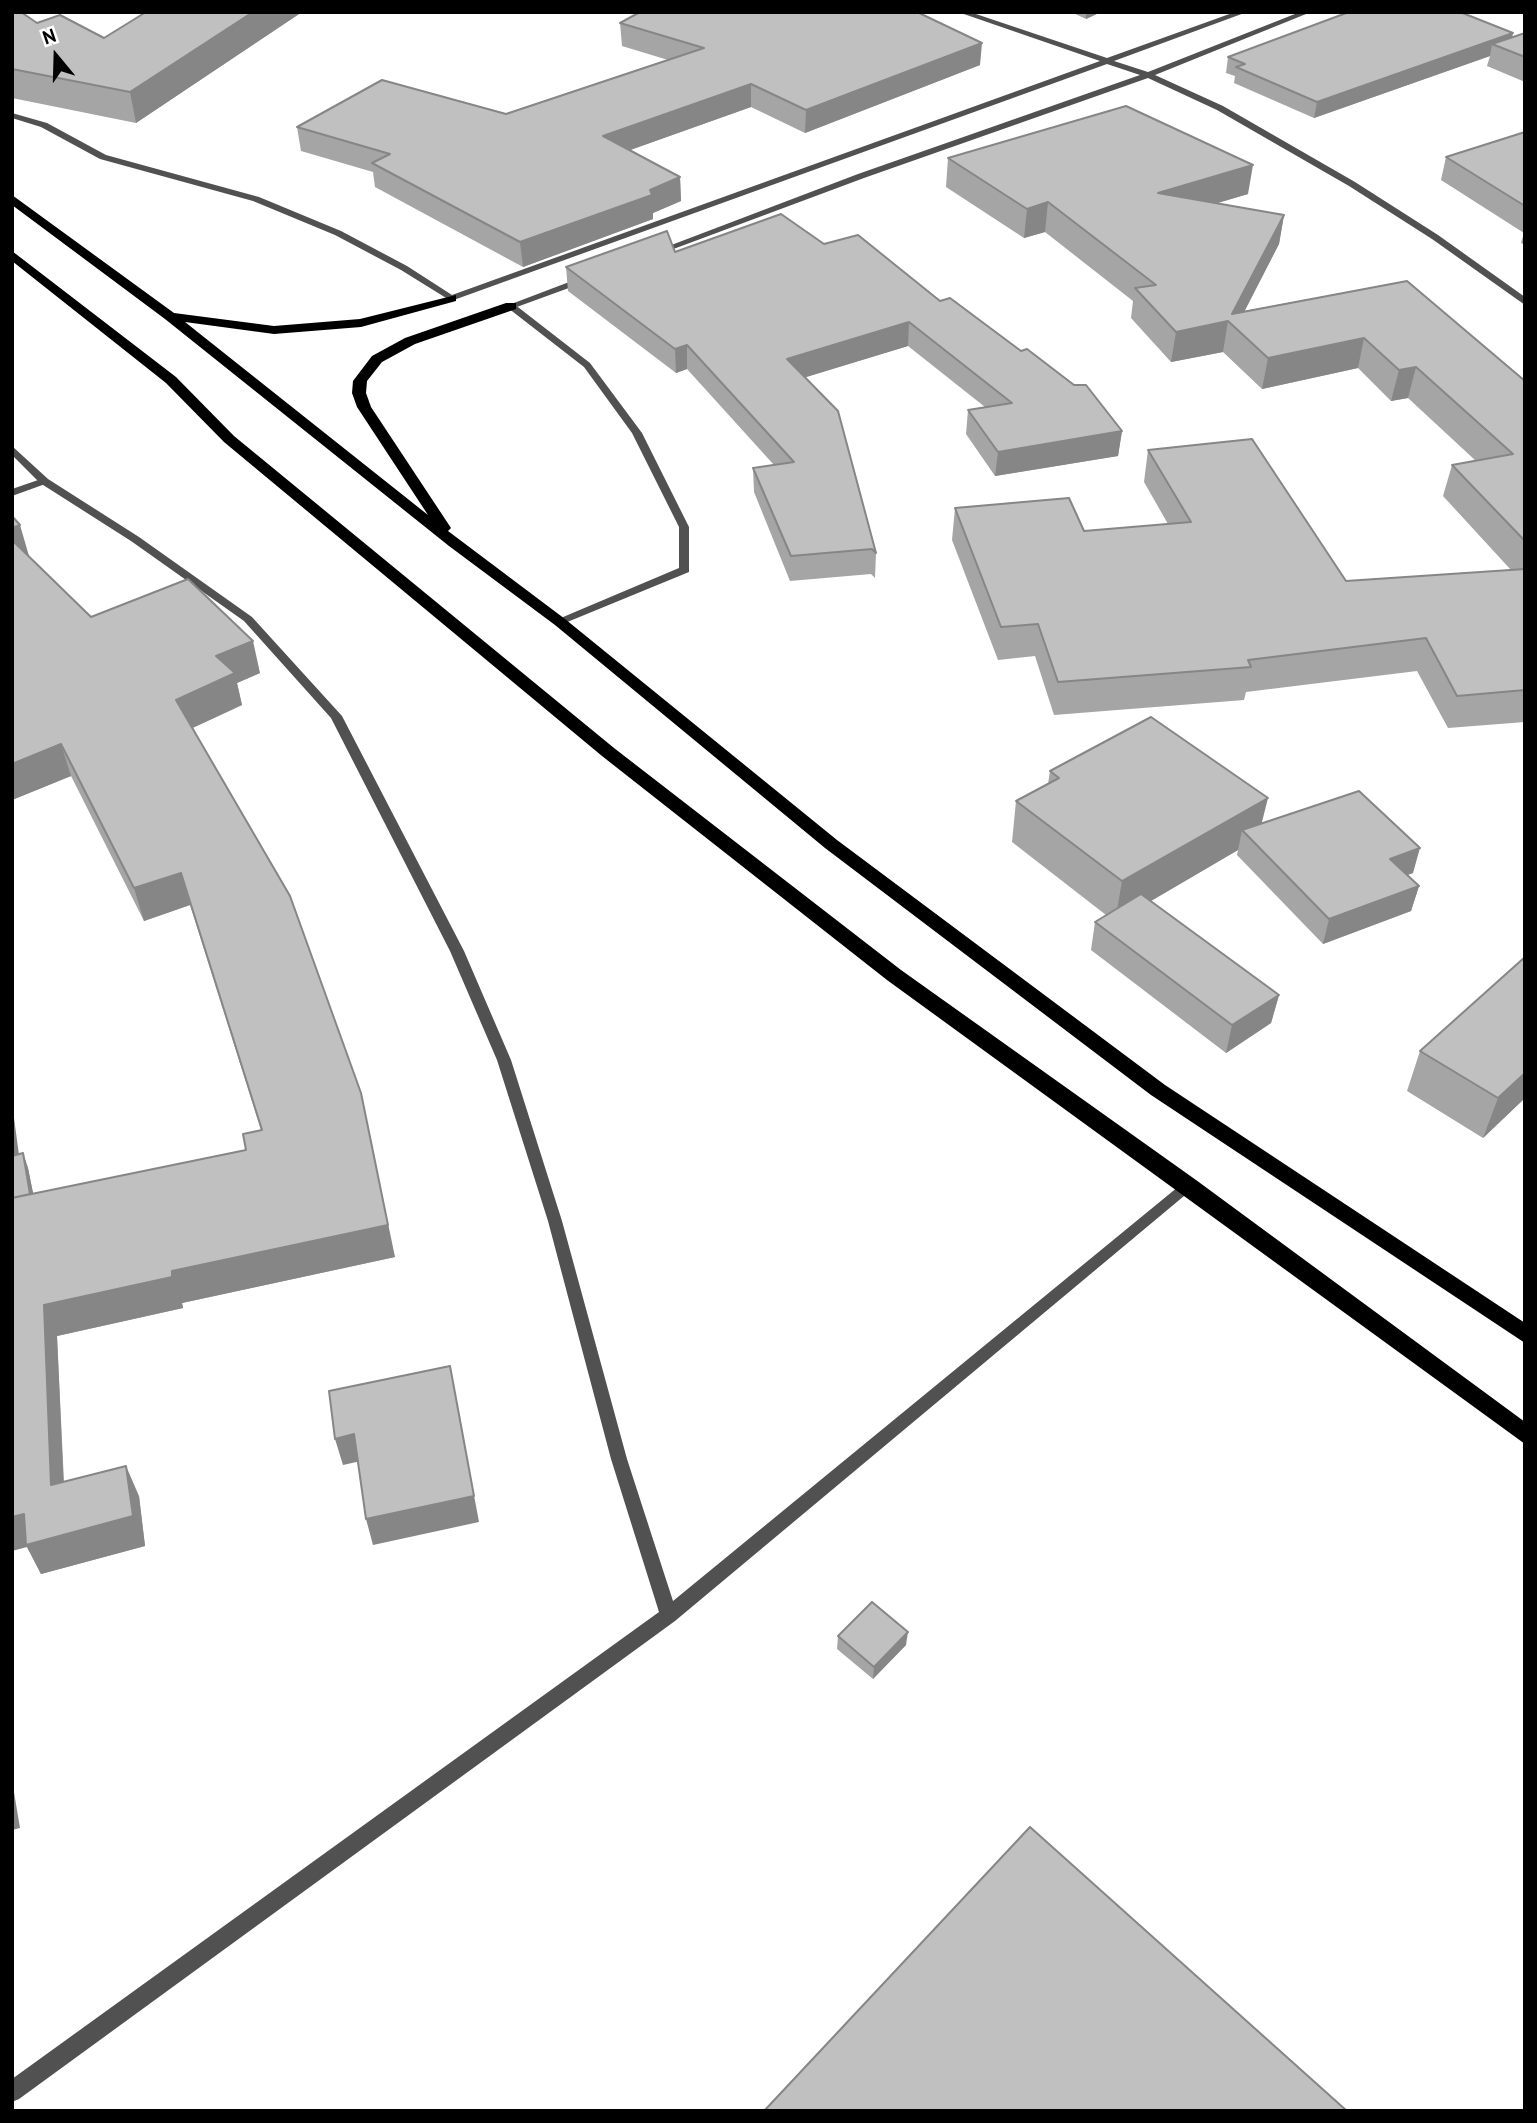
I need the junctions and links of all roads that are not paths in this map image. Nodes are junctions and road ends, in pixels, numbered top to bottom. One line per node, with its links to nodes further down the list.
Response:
1 (962, 12): 4 (street)
2 (1243, 12): 4 (street)
3 (1307, 12): 5 (street)
4 (1111, 62): 5 (street); 11 (street)
5 (1148, 75): 9 (street); 12 (street)
6 (12, 115): 11 (street)
7 (12, 199): 14 (highway)
8 (12, 255): 20 (highway)
9 (641, 258)
10 (589, 277): 13 (street)
11 (451, 298): 14 (highway)
12 (1525, 302)
13 (511, 306): 18 (highway); 19 (street)
14 (170, 316): 18 (highway)
15 (12, 449): 16 (street)
16 (44, 481): 17 (street); 23 (street)
17 (12, 493)
18 (454, 543): 19 (highway)
19 (560, 622): 21 (highway)
20 (1189, 1186): 22 (highway); 23 (street)
21 (1525, 1334)
22 (1525, 1435)
23 (669, 1615): 24 (street)
24 (12, 2092)

